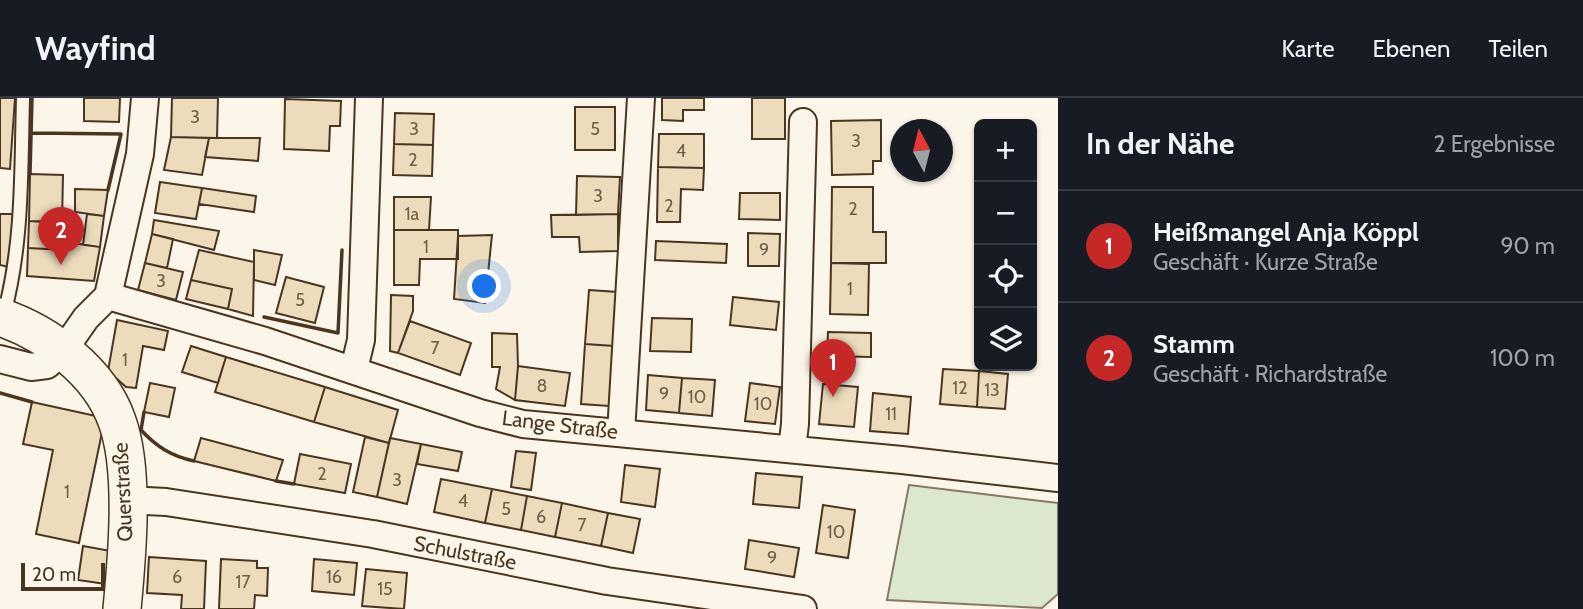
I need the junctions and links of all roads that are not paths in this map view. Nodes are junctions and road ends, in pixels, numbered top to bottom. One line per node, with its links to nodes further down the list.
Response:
1 (23, 98): 7 (lane)
2 (145, 98): 6 (street)
3 (369, 98): 10 (street)
4 (641, 98): 11 (street)
5 (803, 122): 12 (street)
6 (108, 296): 8 (street); 10 (street, Lange Straße)
7 (2, 318): 8 (street, Querstraße)
8 (63, 352): 9 (street); 14 (street, Querstraße)
9 (0, 359)
10 (354, 369): 11 (street, Lange Straße)
11 (621, 433): 12 (street, Lange Straße)
12 (792, 449): 13 (street, Lange Straße)
13 (1058, 478)
14 (127, 500): 15 (street, Querstraße); 16 (street, Schulstraße)
15 (122, 609)
16 (803, 609)

